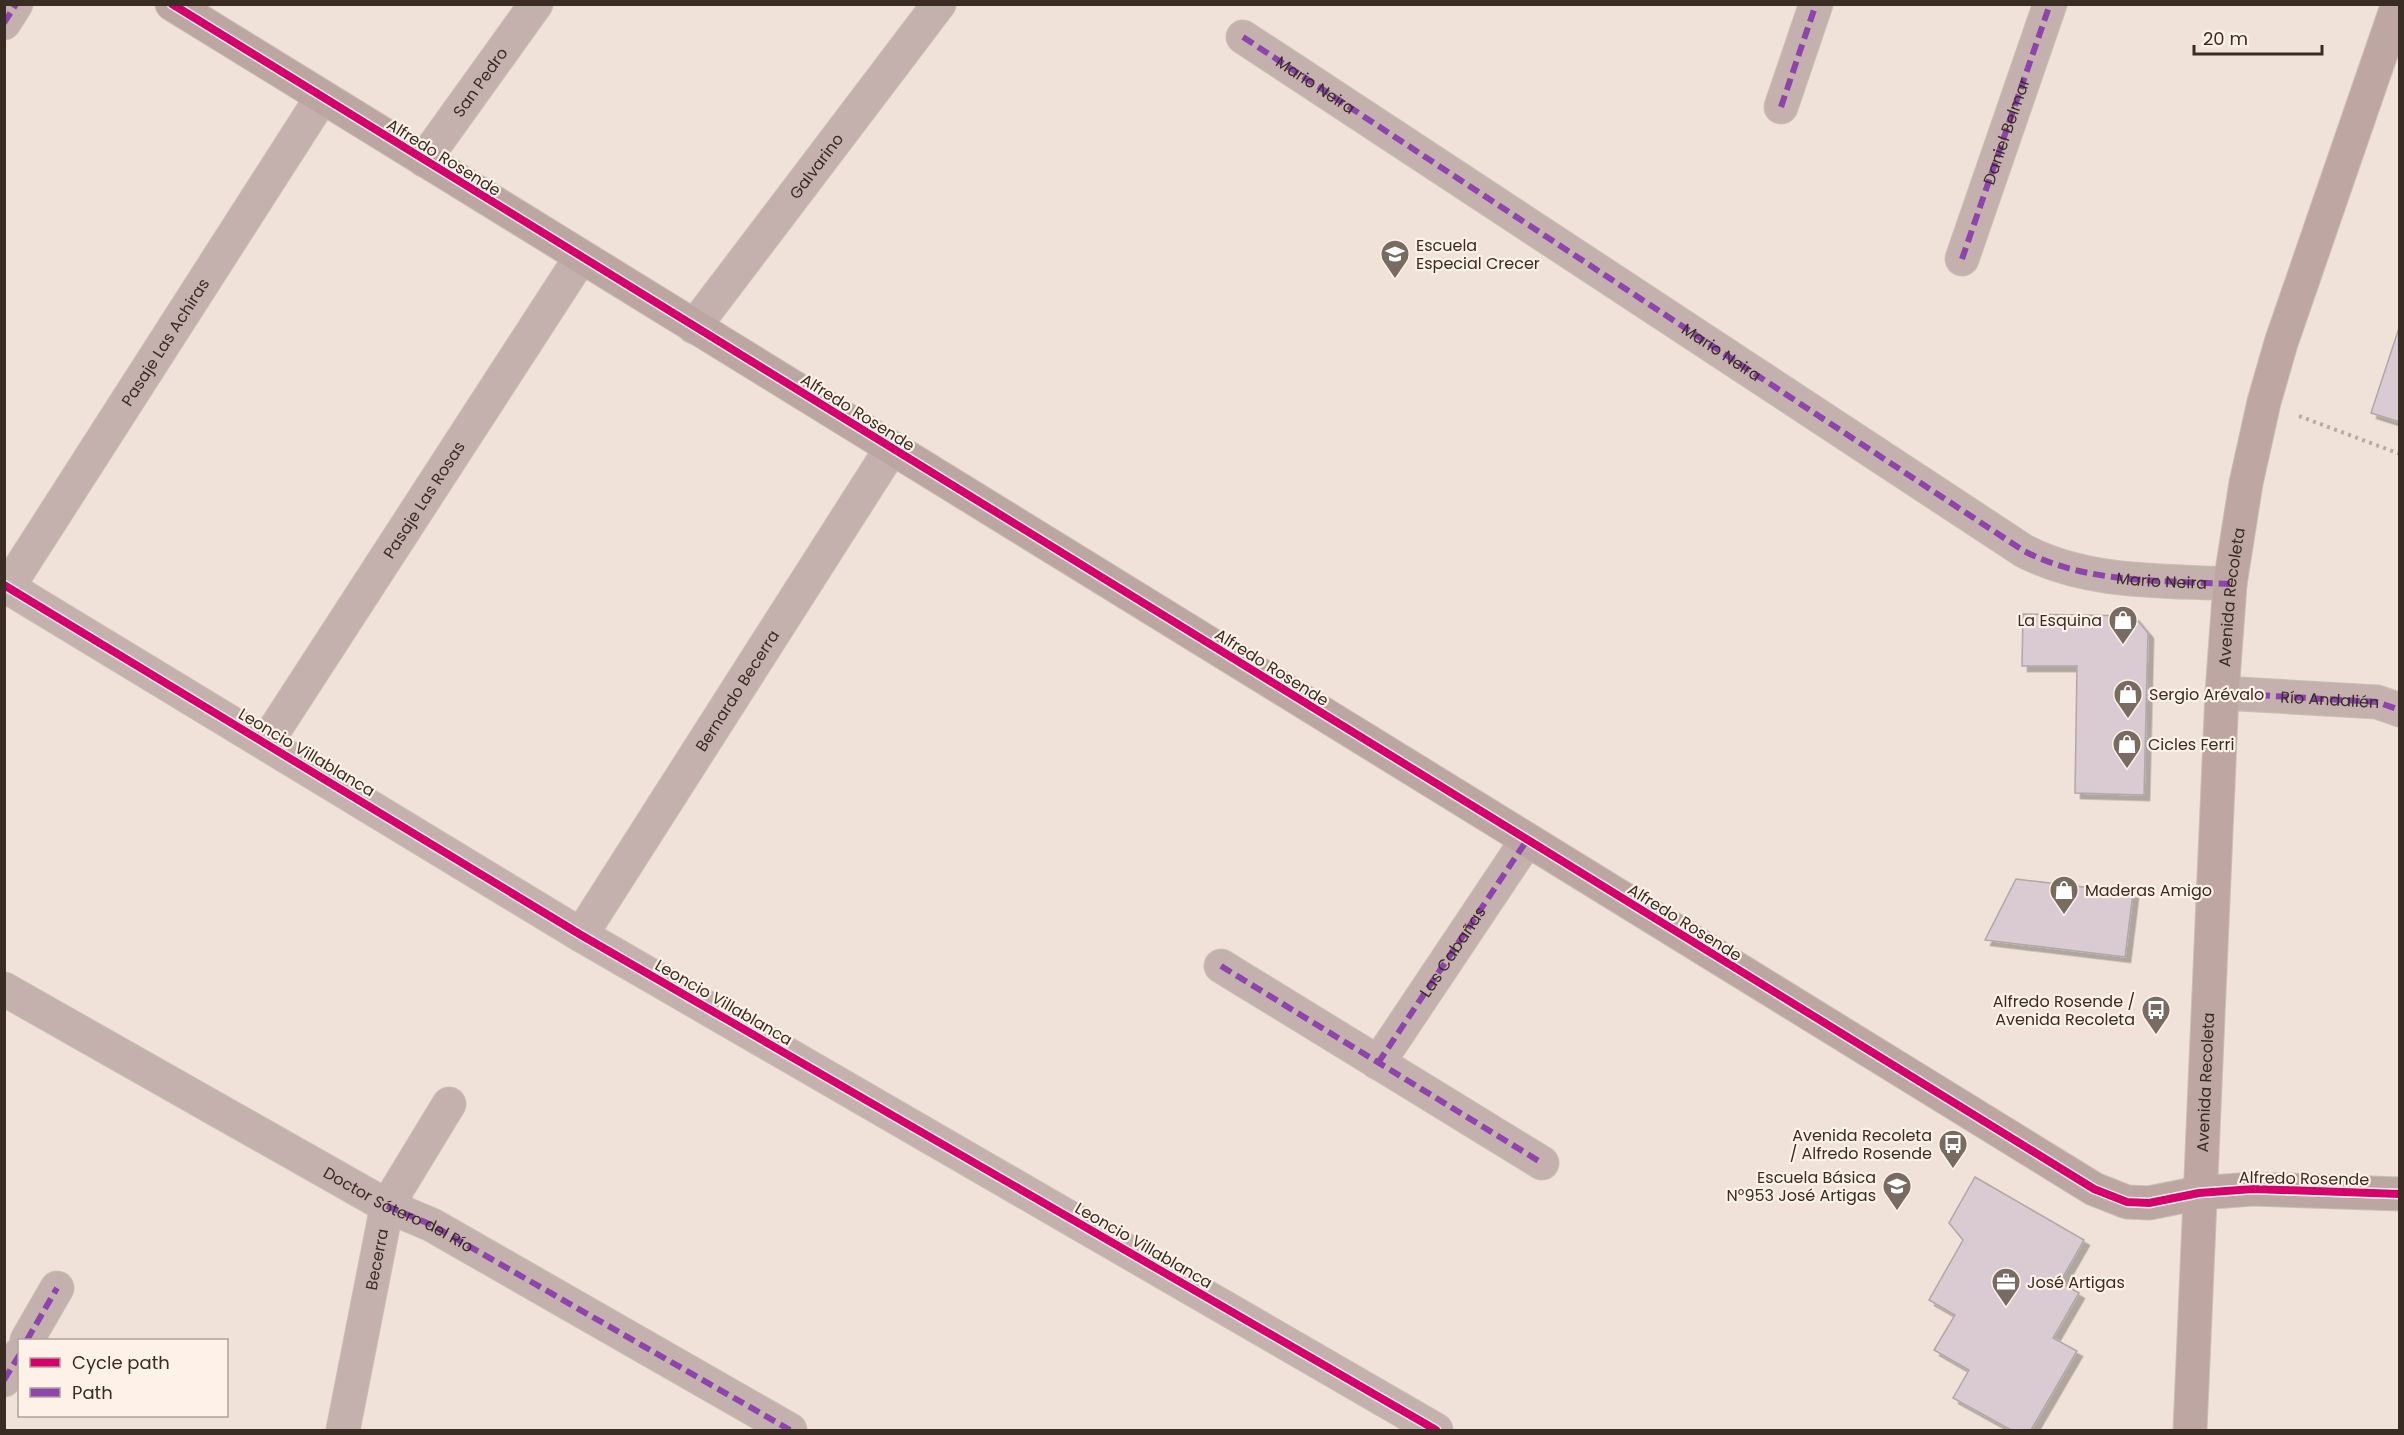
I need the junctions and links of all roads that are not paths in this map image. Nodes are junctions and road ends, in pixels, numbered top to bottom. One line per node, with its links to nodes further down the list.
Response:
1 (16, 4): 8 (street)
2 (172, 4): 10 (street, Alfredo Rosende)
3 (536, 4): 12 (street, San Pedro)
4 (939, 4): 15 (street, Galvarino)
5 (1816, 4): 11 (street)
6 (2050, 4): 14 (street, Daniel Belmar)
7 (2398, 4): 17 (main road, Avenida Recoleta)
8 (4, 23)
9 (1243, 37): 17 (street, Mario Neira)
10 (322, 97): 12 (street, Alfredo Rosende); 18 (street, Pasaje Las Achiras)
11 (1781, 107)
12 (424, 160): 13 (street, Alfredo Rosende)
13 (581, 257): 15 (street, Alfredo Rosende); 21 (street, Pasaje Las Rosas)
14 (1962, 259)
15 (694, 327): 16 (street, Alfredo Rosende)
16 (891, 448): 22 (street, Alfredo Rosende); 23 (street, Bernardo Becerra)
17 (2230, 584): 19 (main road, Avenida Recoleta)
18 (6, 586): 21 (street, Leoncio Villablanca)
19 (2222, 693): 20 (street, Río Andalién); 29 (main road, Avenida Recoleta)
20 (2400, 710)
21 (266, 743): 23 (street, Leoncio Villablanca)
22 (1527, 840): 26 (street, Las Cabañas); 29 (street, Alfredo Rosende)
23 (581, 934): 38 (street, Leoncio Villablanca)
24 (1221, 966): 26 (street)
25 (4, 989): 31 (street, Doctor Sótero del Río)
26 (1378, 1063): 28 (street)
27 (448, 1104): 31 (street, Becerra)
28 (1542, 1163)
29 (2199, 1193): 30 (street, Alfredo Rosende); 39 (main road, Avenida Recoleta)
30 (2400, 1194)
31 (387, 1206): 36 (street, Becerra); 37 (street, Doctor Sótero del Río)
32 (57, 1288): 33 (street)
33 (28, 1339)
34 (18, 1357): 35 (street)
35 (4, 1380)
36 (343, 1431)
37 (790, 1431)
38 (1436, 1431)
39 (2190, 1431)

